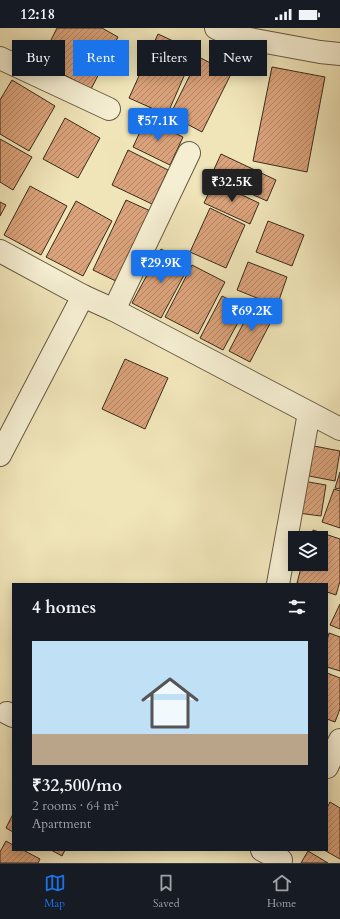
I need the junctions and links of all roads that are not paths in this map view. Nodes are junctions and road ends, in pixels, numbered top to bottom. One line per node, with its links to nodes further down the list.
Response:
1 (231, 31): 2 (street)
2 (340, 54)
3 (0, 58): 4 (street)
4 (108, 109)
5 (189, 153): 8 (street)
6 (0, 251): 7 (street)
7 (83, 296): 8 (street); 11 (street)
8 (114, 310): 9 (street)
9 (309, 413): 10 (street); 12 (street)
10 (340, 429)
11 (0, 455)
12 (278, 583)
13 (340, 740): 14 (street)
14 (328, 765)
15 (264, 851): 16 (street)
16 (282, 858)

